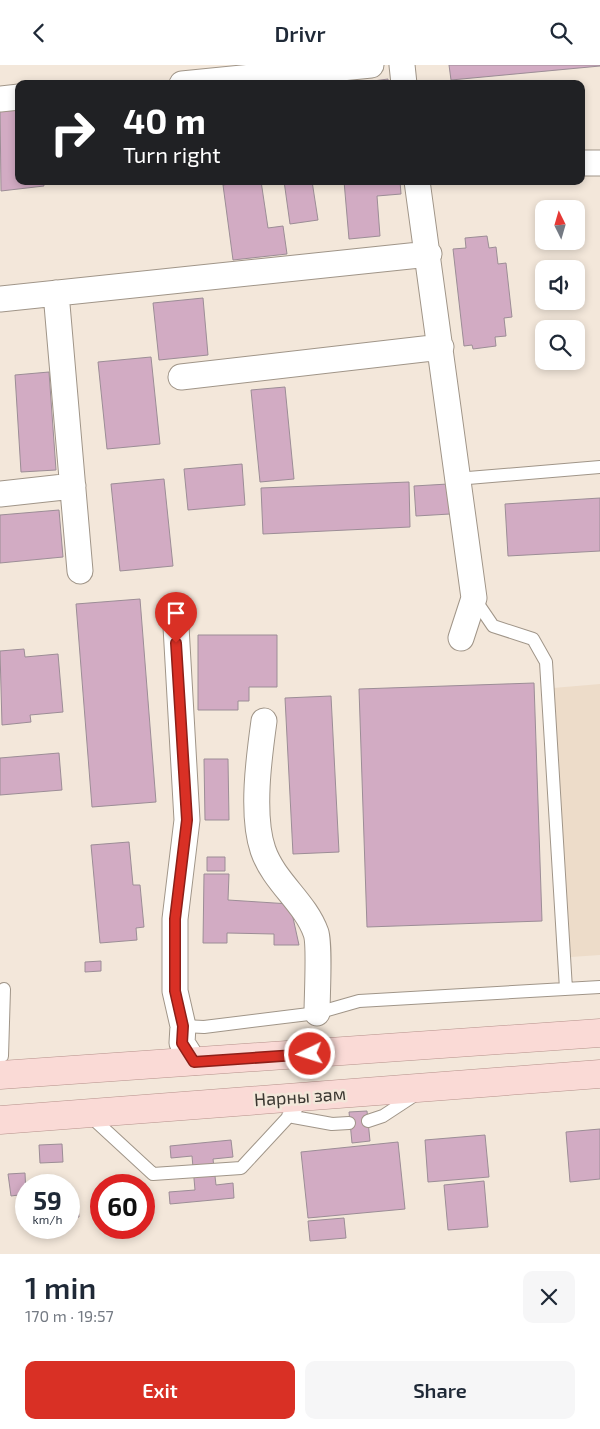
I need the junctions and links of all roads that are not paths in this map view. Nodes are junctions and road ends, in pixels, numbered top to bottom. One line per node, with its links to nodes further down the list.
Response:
1 (371, 65): 3 (street)
2 (402, 65): 4 (street)
3 (222, 80)
4 (404, 80)
5 (15, 97): 6 (street)
6 (0, 99)
7 (585, 163): 8 (street)
8 (600, 163)
9 (418, 185): 10 (street)
10 (428, 254): 11 (street); 13 (street)
11 (56, 293): 12 (street); 17 (street)
12 (0, 299)
13 (441, 347): 14 (street); 16 (street)
14 (181, 377)
15 (600, 467): 16 (lane)
16 (456, 479): 20 (street)
17 (73, 486): 18 (street); 19 (street)
18 (0, 494)
19 (80, 571)
20 (474, 598): 22 (street); 26 (lane)
21 (175, 609): 28 (street)
22 (461, 638)
23 (264, 721): 27 (street)
24 (600, 987): 26 (lane)
25 (4, 989): 30 (lane)
26 (566, 989): 27 (lane)
27 (316, 1013): 28 (lane)
28 (183, 1026): 31 (street)
29 (600, 1033): 31 (main road)
30 (1, 1062): 31 (main road)
31 (194, 1062)
32 (600, 1074): 33 (main road, Нарны зам)
33 (425, 1088): 34 (main road, Нарны зам); 38 (lane)
34 (306, 1097): 35 (main road, Нарны зам); 36 (lane)
35 (87, 1114): 36 (lane); 37 (main road, Нарны зам)
36 (288, 1116): 39 (lane)
37 (0, 1121)
38 (368, 1121)
39 (350, 1123)

